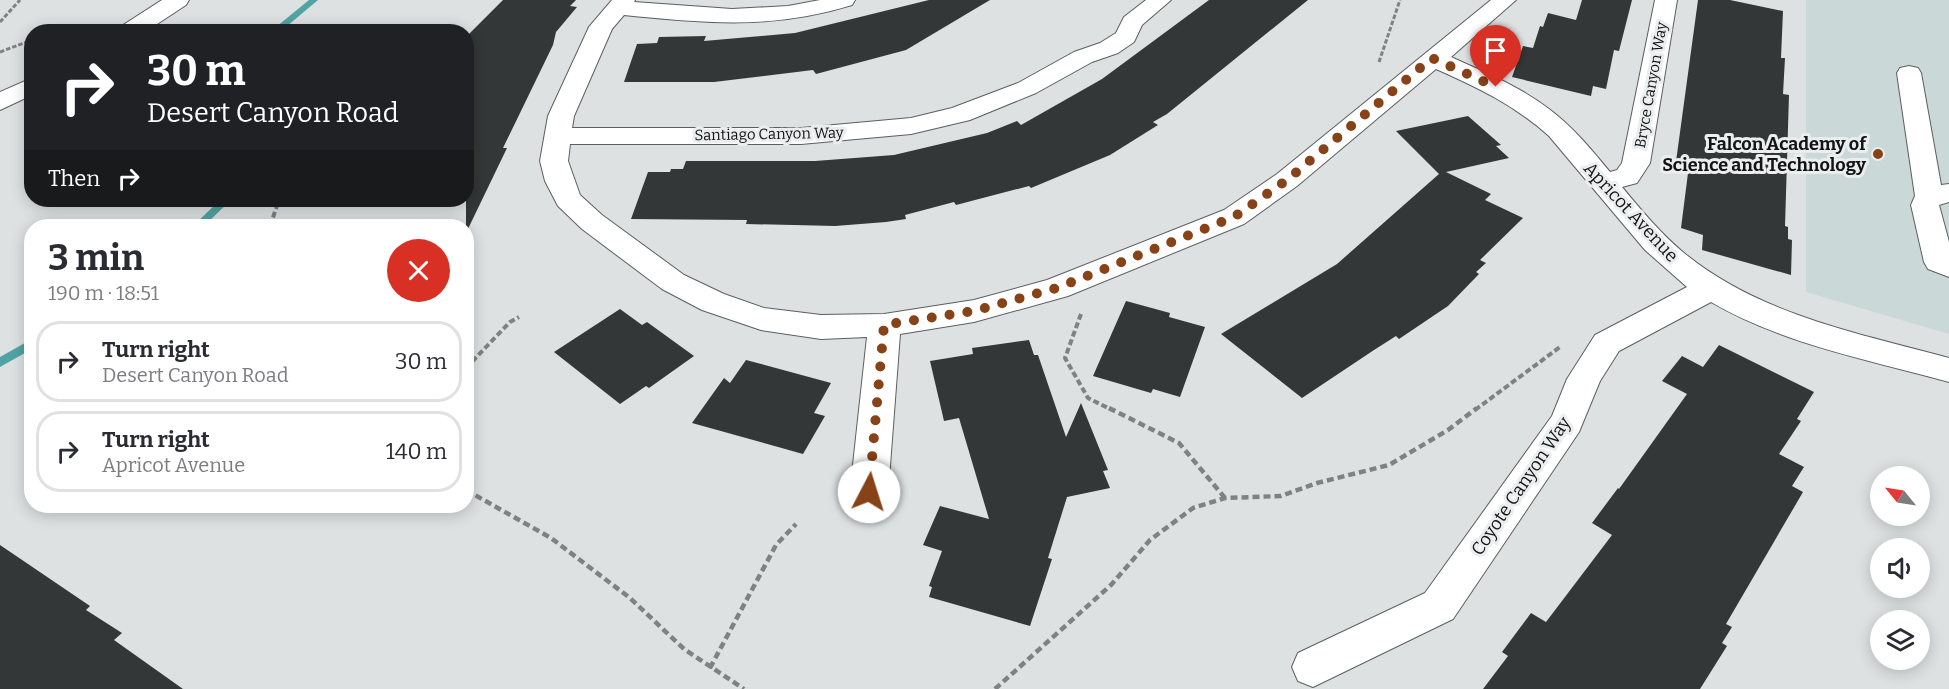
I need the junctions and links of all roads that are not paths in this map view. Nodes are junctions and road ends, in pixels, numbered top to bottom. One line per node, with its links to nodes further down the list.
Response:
1 (178, 0): 7 (street)
2 (844, 0): 6 (street)
3 (1160, 0): 12 (street, Santiago Canyon Way)
4 (1505, 0): 8 (street)
5 (1666, 0): 13 (street, Bryce Canyon Way)
6 (620, 4): 12 (street)
7 (140, 24)
8 (1432, 58): 13 (street, Apricot Avenue); 17 (street)
9 (1910, 73): 14 (street)
10 (24, 89): 11 (street)
11 (0, 102)
12 (557, 136): 17 (street)
13 (1602, 182): 16 (street, Apricot Avenue)
14 (1939, 195): 15 (street)
15 (1949, 267)
16 (1710, 288): 18 (street, Apricot Avenue); 20 (street, Coyote Canyon Way)
17 (884, 325): 19 (street)
18 (1949, 370)
19 (869, 492)
20 (1313, 668)

